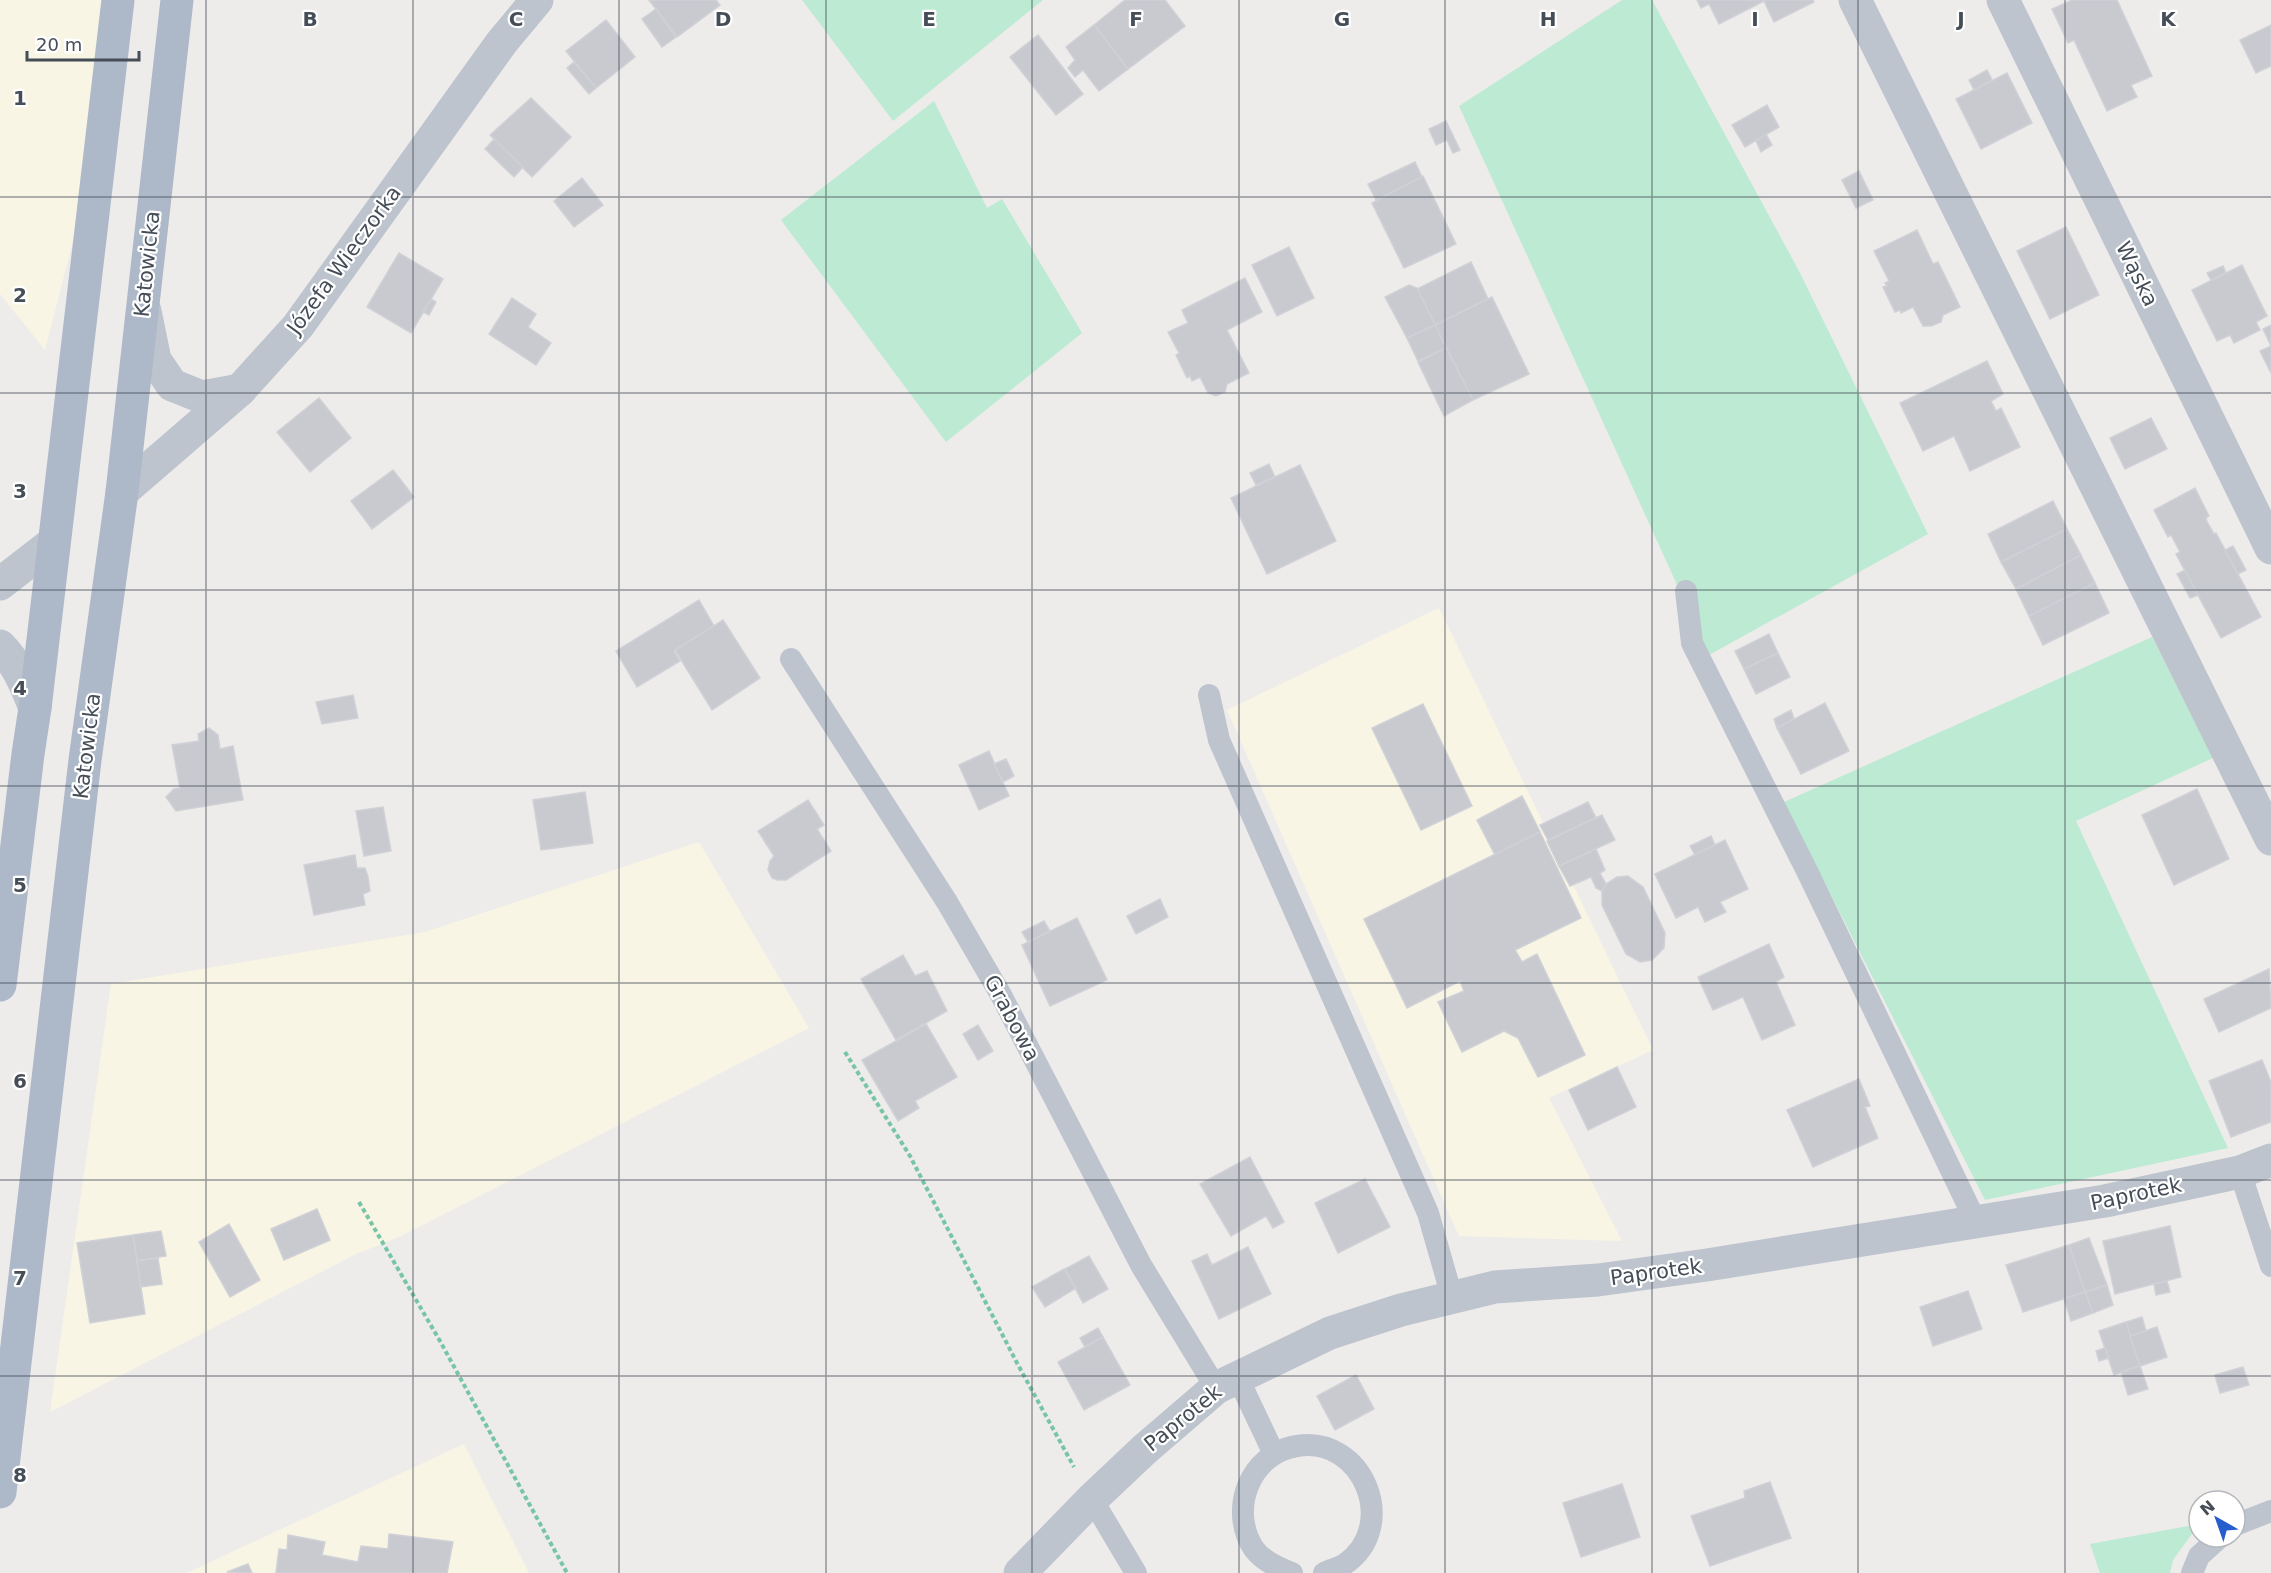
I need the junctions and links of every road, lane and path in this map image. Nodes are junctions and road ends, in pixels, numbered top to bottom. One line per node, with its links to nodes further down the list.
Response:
1 (118, 0): 9 (main road)
2 (177, 0): 6 (main road, Katowicka)
3 (537, 0): 7 (street, Józefa Wieczorka)
4 (1855, 0): 17 (street)
5 (2003, 0): 10 (street, Wąska)
6 (142, 297): 7 (street); 8 (main road, Katowicka)
7 (240, 390): 8 (street, Józefa Wieczorka)
8 (122, 492): 28 (main road, Katowicka)
9 (54, 542): 11 (street); 16 (main road)
10 (2271, 548)
11 (0, 584)
12 (1686, 591): 23 (lane)
13 (0, 646): 16 (street)
14 (791, 659): 26 (lane, Grabowa)
15 (1209, 695): 25 (lane)
16 (35, 708): 18 (main road)
17 (2271, 839)
18 (0, 985)
19 (845, 1052): 29 (path)
20 (2271, 1160): 21 (street, Paprotek)
21 (2240, 1172): 23 (street, Paprotek); 24 (lane)
22 (358, 1202): 33 (path)
23 (1976, 1222): 25 (street, Paprotek)
24 (2271, 1266)
25 (1452, 1297): 26 (street, Paprotek)
26 (1227, 1383): 27 (lane, Grabowa); 29 (street, Paprotek)
27 (1274, 1454): 36 (lane); 37 (lane)
28 (0, 1492)
29 (1092, 1499): 34 (street, Paprotek); 35 (lane)
30 (2271, 1511): 31 (lane)
31 (2247, 1520)
32 (2207, 1549): 38 (lane)
33 (567, 1573)
34 (1020, 1573)
35 (1136, 1573)
36 (1292, 1573)
37 (1324, 1573)
38 (2192, 1573)

